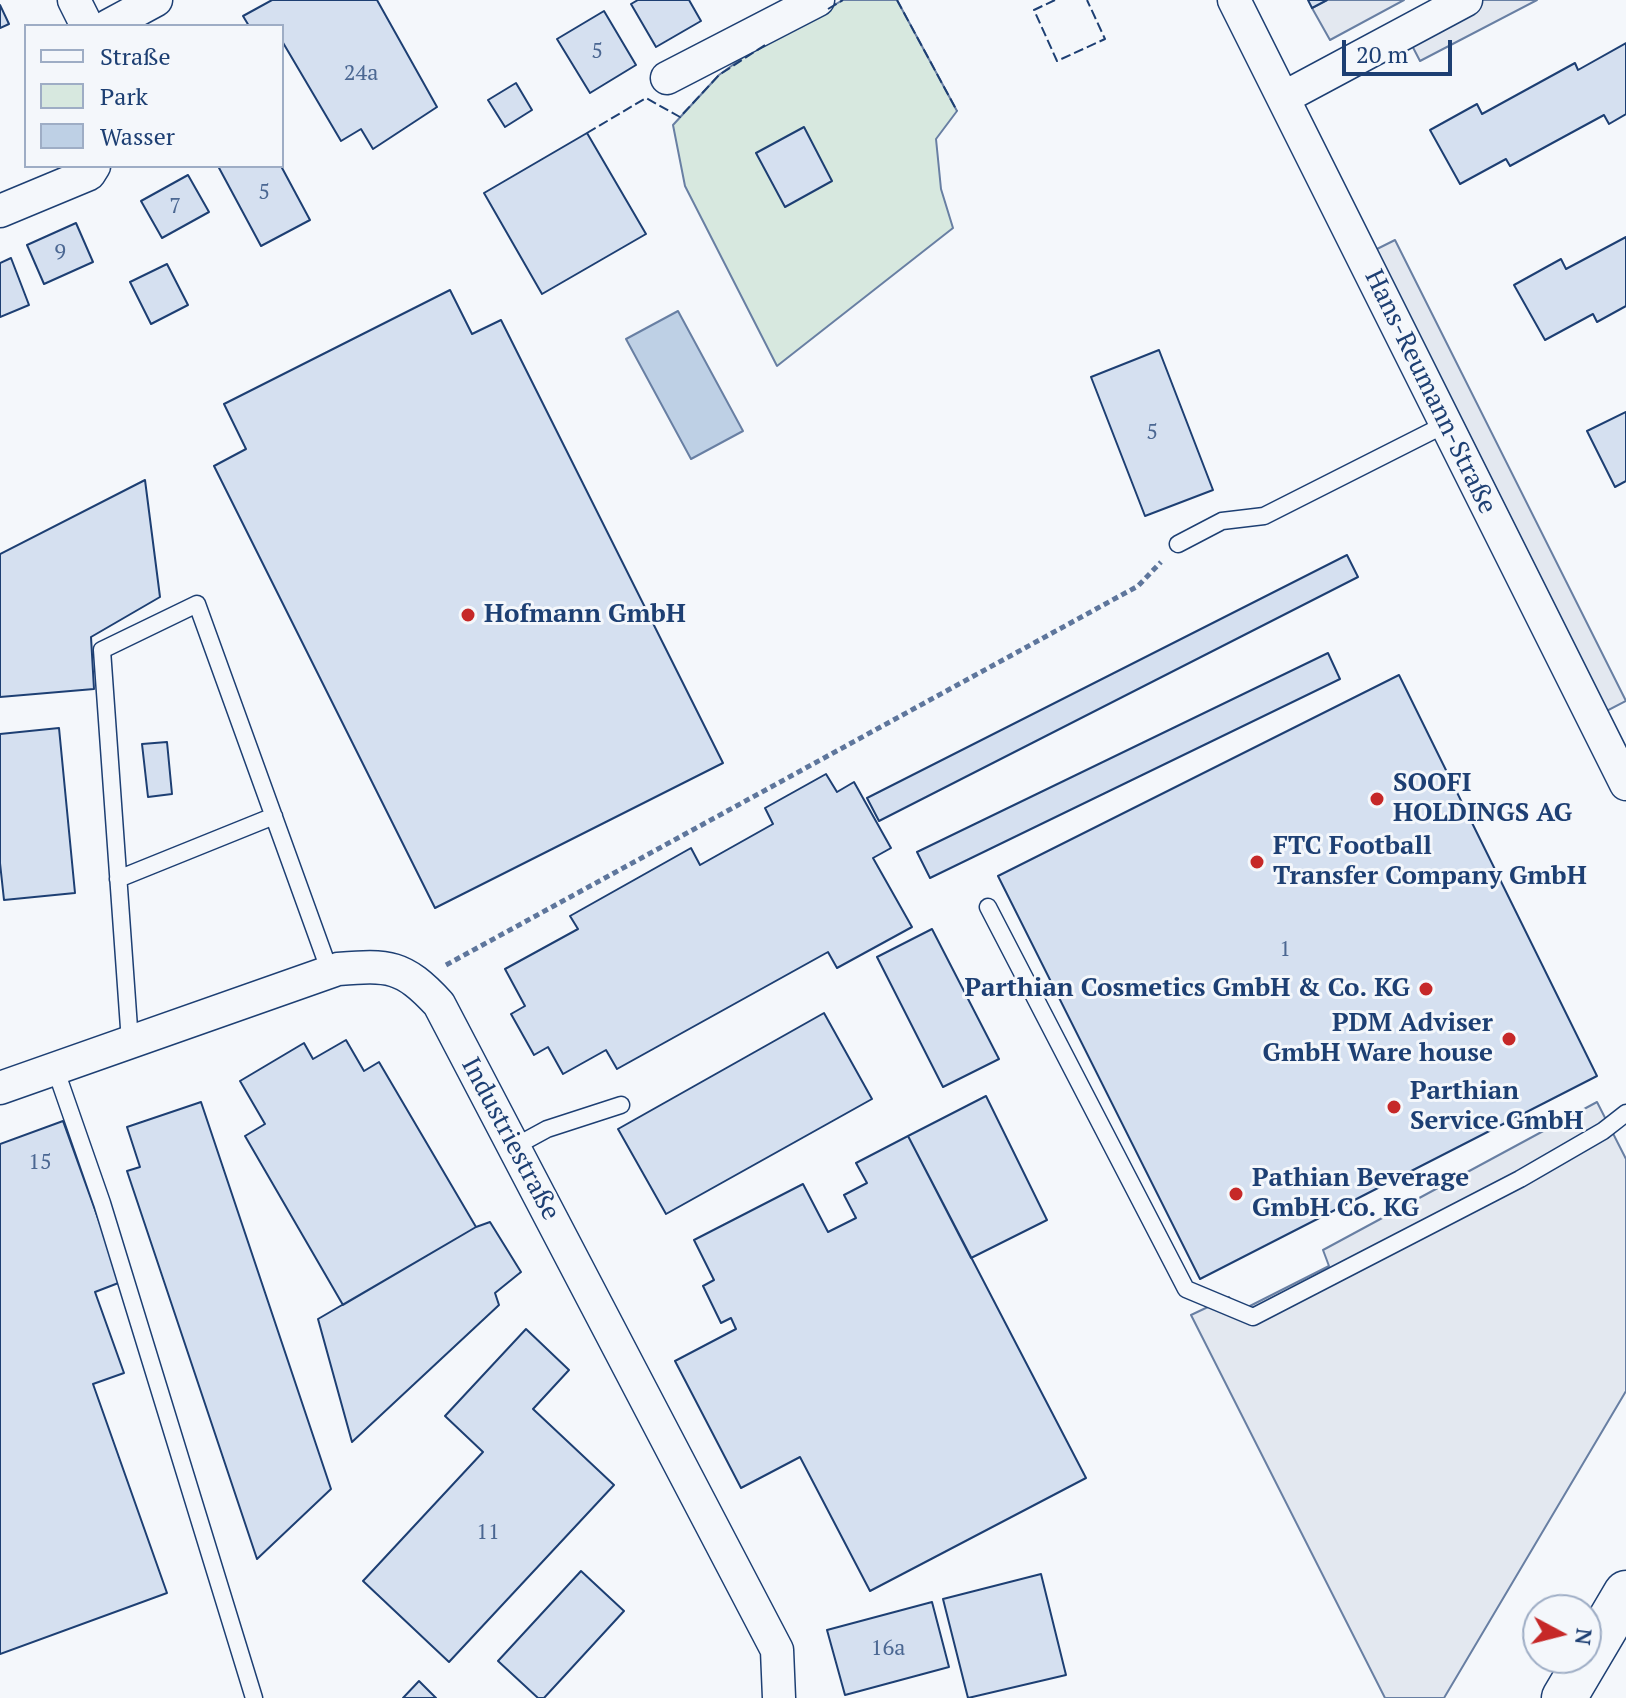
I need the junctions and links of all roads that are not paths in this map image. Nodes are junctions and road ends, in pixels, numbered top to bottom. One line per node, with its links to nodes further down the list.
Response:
1 (74, 0): 6 (street)
2 (156, 0): 7 (street)
3 (818, 0): 8 (street)
4 (1234, 0): 9 (street, Hans-Reumann-Straße)
5 (1466, 0): 9 (street)
6 (86, 24)
7 (112, 24)
8 (667, 78)
9 (1283, 98): 12 (street, Hans-Reumann-Straße)
10 (93, 168): 11 (street)
11 (0, 211)
12 (1446, 424): 13 (lane); 14 (street, Hans-Reumann-Straße)
13 (1178, 544)
14 (1626, 784)
15 (274, 816): 16 (lane); 16 (lane); 18 (lane)
16 (118, 879): 19 (lane)
17 (988, 907): 23 (lane)
18 (330, 972): 19 (street, Industriestraße); 24 (street, Industriestraße)
19 (130, 1042): 20 (street, Industriestraße)
20 (55, 1068): 21 (street, Industriestraße); 26 (lane)
21 (0, 1088)
22 (621, 1105): 24 (lane)
23 (1626, 1113)
24 (514, 1147): 27 (street, Industriestraße)
25 (1626, 1593): 28 (main road)
26 (254, 1698)
27 (779, 1698)
28 (1564, 1698)

